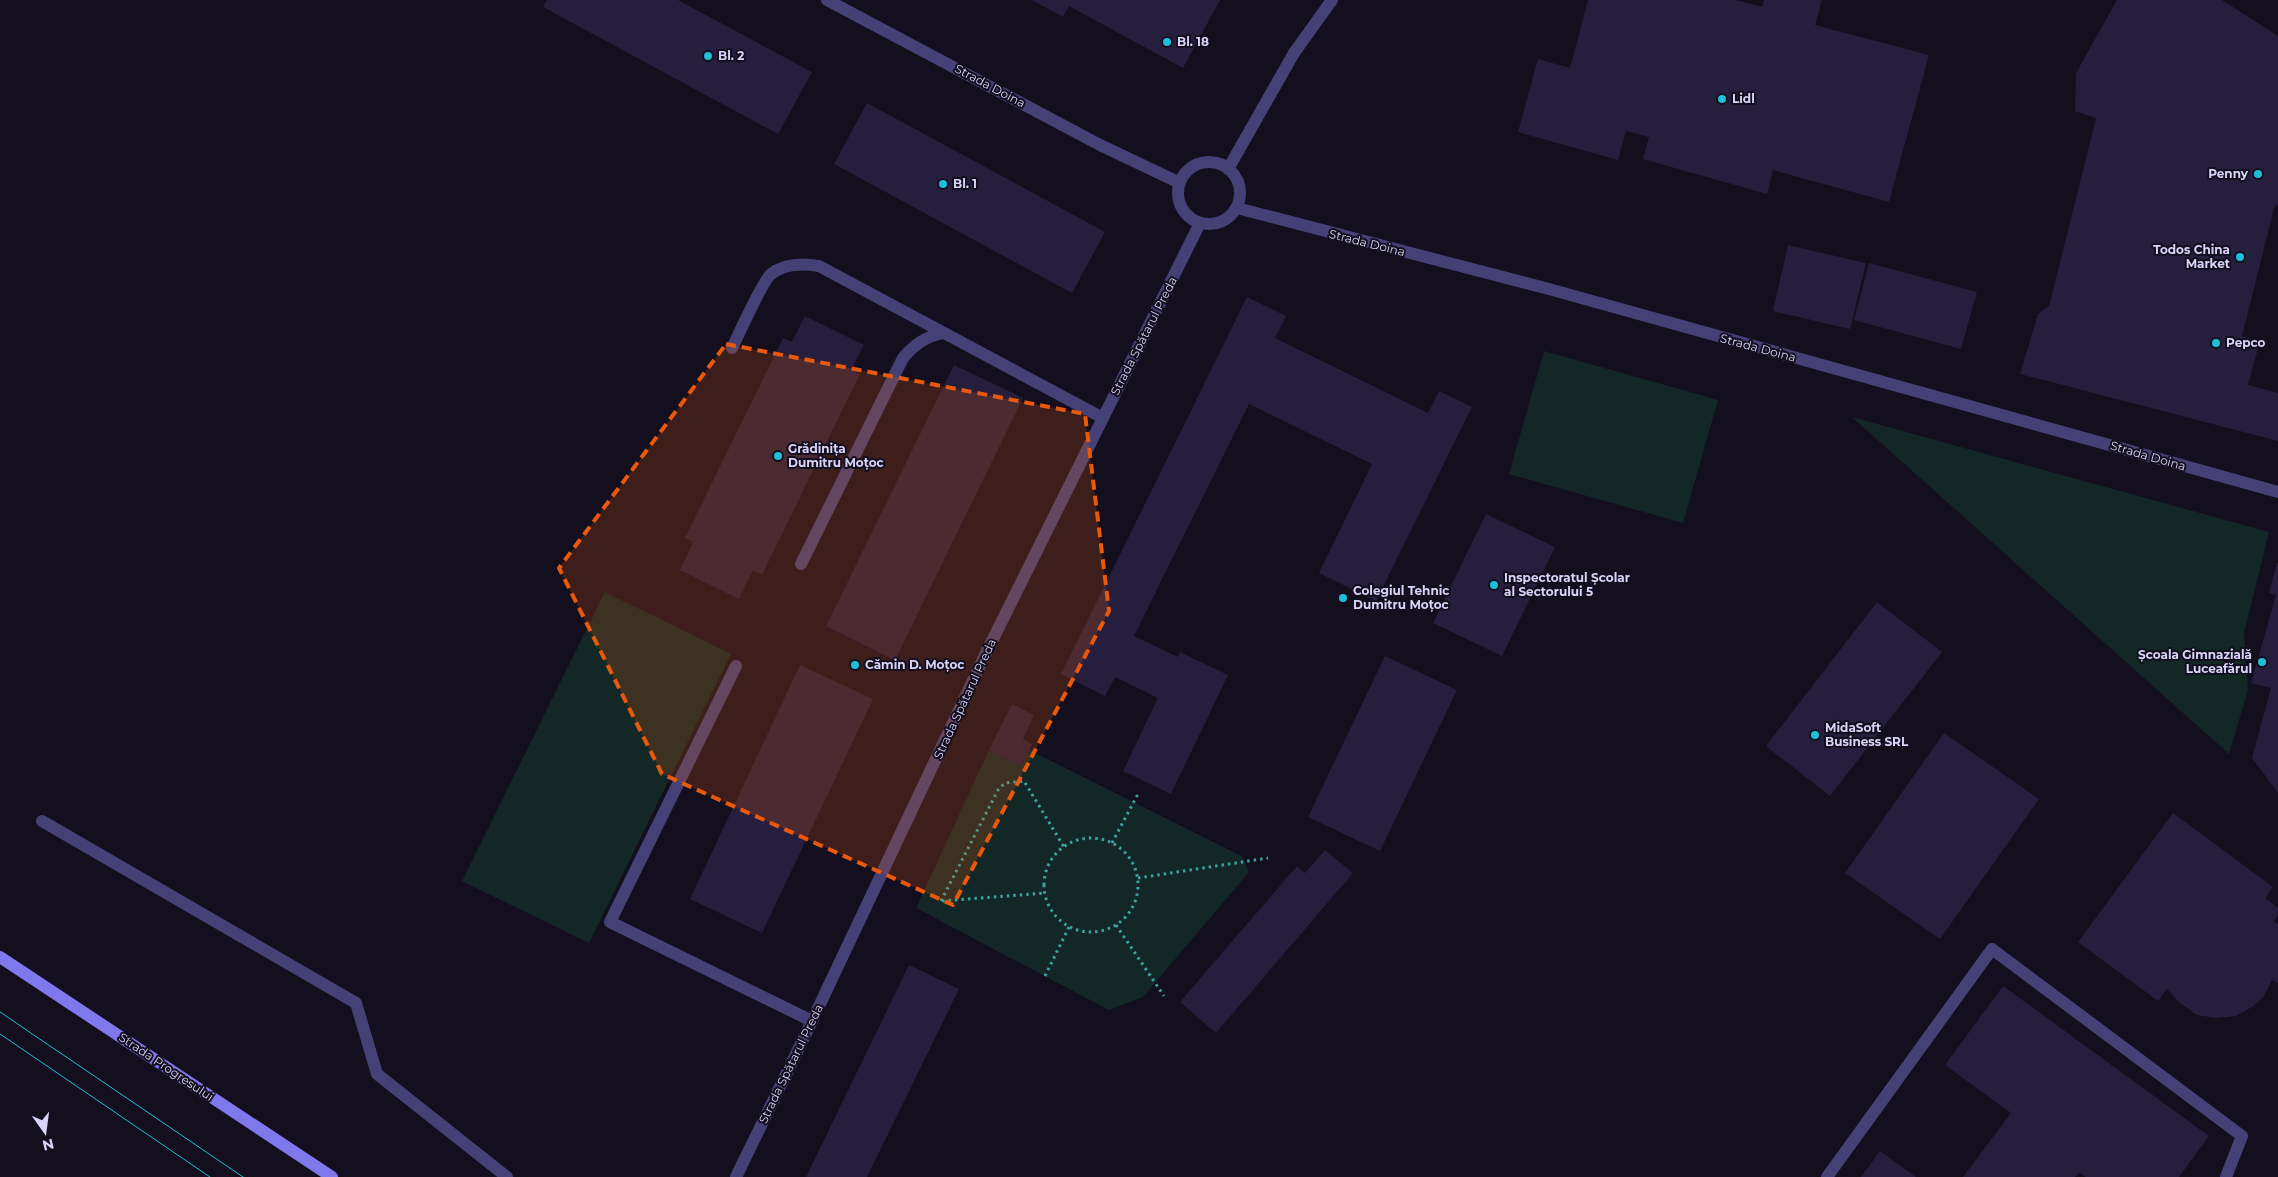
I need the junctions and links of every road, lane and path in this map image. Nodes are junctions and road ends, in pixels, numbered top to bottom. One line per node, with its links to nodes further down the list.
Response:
1 (828, 0): 4 (street, Strada Doina)
2 (1332, 0): 3 (street)
3 (1228, 169): 4 (street); 5 (street)
4 (1180, 183): 6 (street)
5 (1237, 208): 6 (street); 10 (street, Strada Doina)
6 (1200, 223): 9 (street, Strada Spătarul Preda)
7 (943, 333): 8 (street); 9 (street); 11 (street)
8 (732, 348)
9 (1103, 418): 25 (street, Strada Spătarul Preda)
10 (2278, 492)
11 (801, 564)
12 (736, 666): 25 (street)
13 (1139, 792): 15 (path)
14 (42, 821): 27 (street)
15 (1112, 844): 16 (path); 18 (path)
16 (1064, 847): 19 (path); 19 (path)
17 (1268, 858): 18 (path)
18 (1138, 878): 20 (path)
19 (1045, 893): 21 (path)
20 (1116, 925): 21 (path); 24 (path)
21 (1069, 927): 23 (path)
22 (0, 957): 26 (main road, Strada Progresului)
23 (1045, 976)
24 (1164, 996)
25 (812, 1021): 28 (street, Strada Spătarul Preda)
26 (332, 1177)
27 (507, 1177)
28 (736, 1177)
29 (1827, 1177): 30 (street)
30 (2226, 1177)

